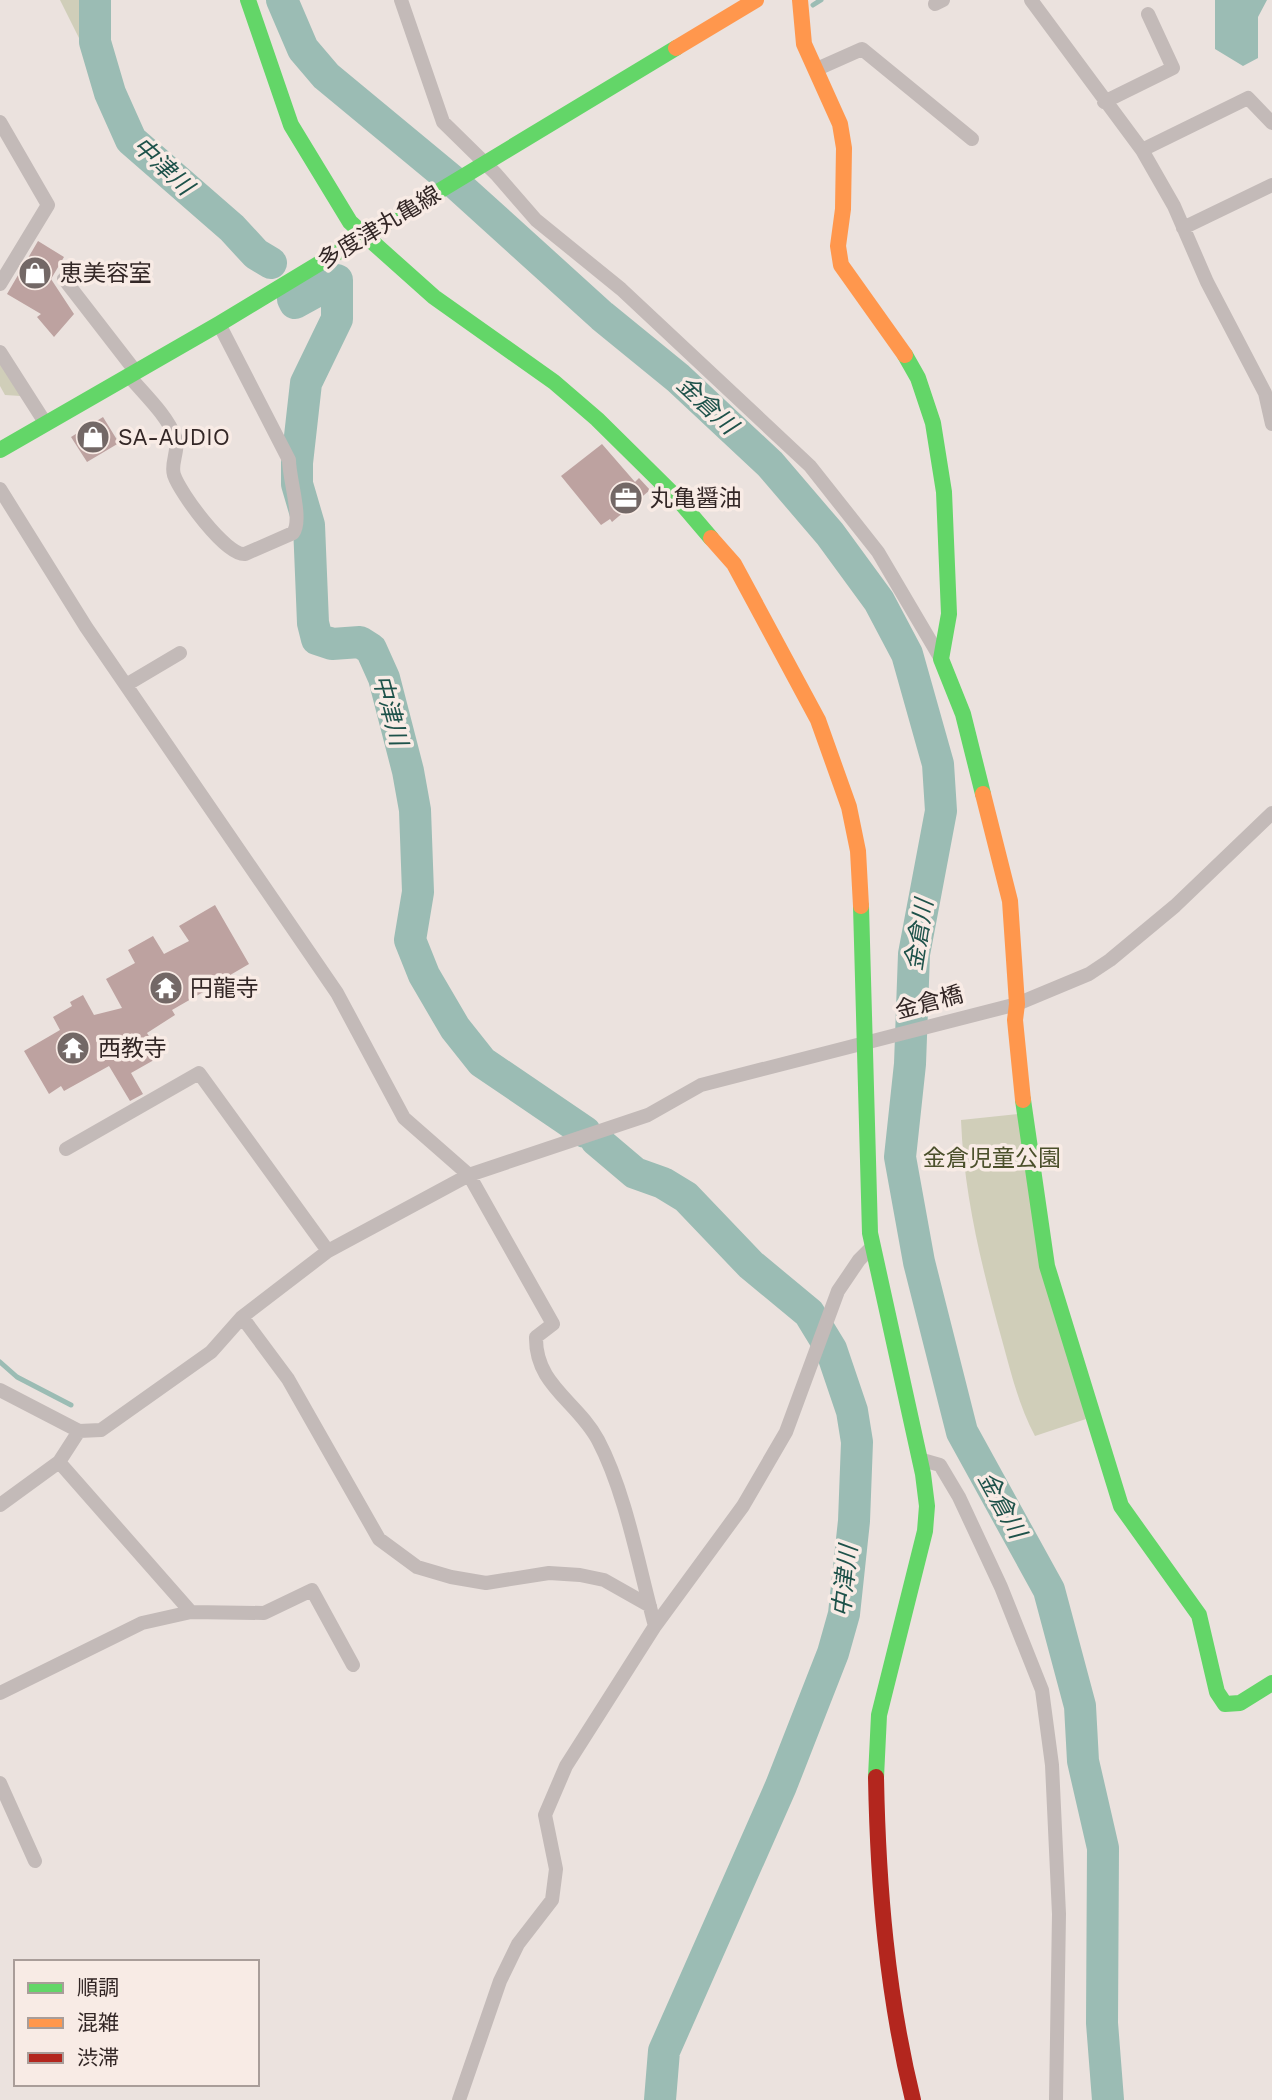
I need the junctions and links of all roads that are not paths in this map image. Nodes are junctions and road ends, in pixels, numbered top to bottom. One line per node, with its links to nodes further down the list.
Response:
1 (247, 0): 16 (street)
2 (401, 0): 13 (street)
3 (756, 0): 13 (street, 多度津丸亀線)
4 (800, 0): 7 (street)
5 (1031, 0): 8 (street)
6 (1148, 14): 8 (street)
7 (817, 69): 11 (street); 27 (street)
8 (1104, 102): 12 (street)
9 (0, 122): 18 (street)
10 (1272, 123): 12 (street)
11 (972, 139)
12 (1142, 150): 15 (street)
13 (486, 163): 16 (street, 多度津丸亀線); 27 (street)
14 (1272, 185): 15 (street)
15 (1183, 228): 23 (street)
16 (365, 236): 19 (street, 多度津丸亀線); 31 (street)
17 (64, 279): 21 (street)
18 (0, 284)
19 (219, 324): 21 (street, 多度津丸亀線); 21 (street)
20 (0, 352): 22 (street)
21 (133, 374): 22 (street, 多度津丸亀線)
22 (46, 424): 24 (street, 多度津丸亀線)
23 (1272, 424)
24 (0, 449)
25 (0, 489): 28 (street)
26 (180, 653): 28 (street)
27 (941, 659): 30 (street)
28 (126, 685): 33 (street)
29 (1272, 813): 30 (street, 金倉橋)
30 (1017, 1004): 31 (street, 金倉橋); 46 (street)
31 (874, 1041): 33 (street, 金倉橋); 34 (street)
32 (66, 1149): 35 (street)
33 (469, 1175): 35 (street, 金倉橋); 42 (street)
34 (873, 1247): 39 (street); 44 (street)
35 (328, 1251): 36 (street, 金倉橋)
36 (242, 1317): 38 (street, 金倉橋); 42 (street)
37 (0, 1390): 38 (street)
38 (79, 1431): 40 (street)
39 (919, 1459): 51 (street); 52 (street)
40 (59, 1462): 41 (street); 43 (street)
41 (0, 1505)
42 (650, 1606): 44 (street)
43 (191, 1612): 45 (street); 47 (street)
44 (655, 1626): 50 (street)
45 (353, 1665)
46 (1272, 1683)
47 (0, 1693)
48 (0, 1783): 49 (street)
49 (35, 1861)
50 (459, 2100)
51 (913, 2100)
52 (1056, 2100)

